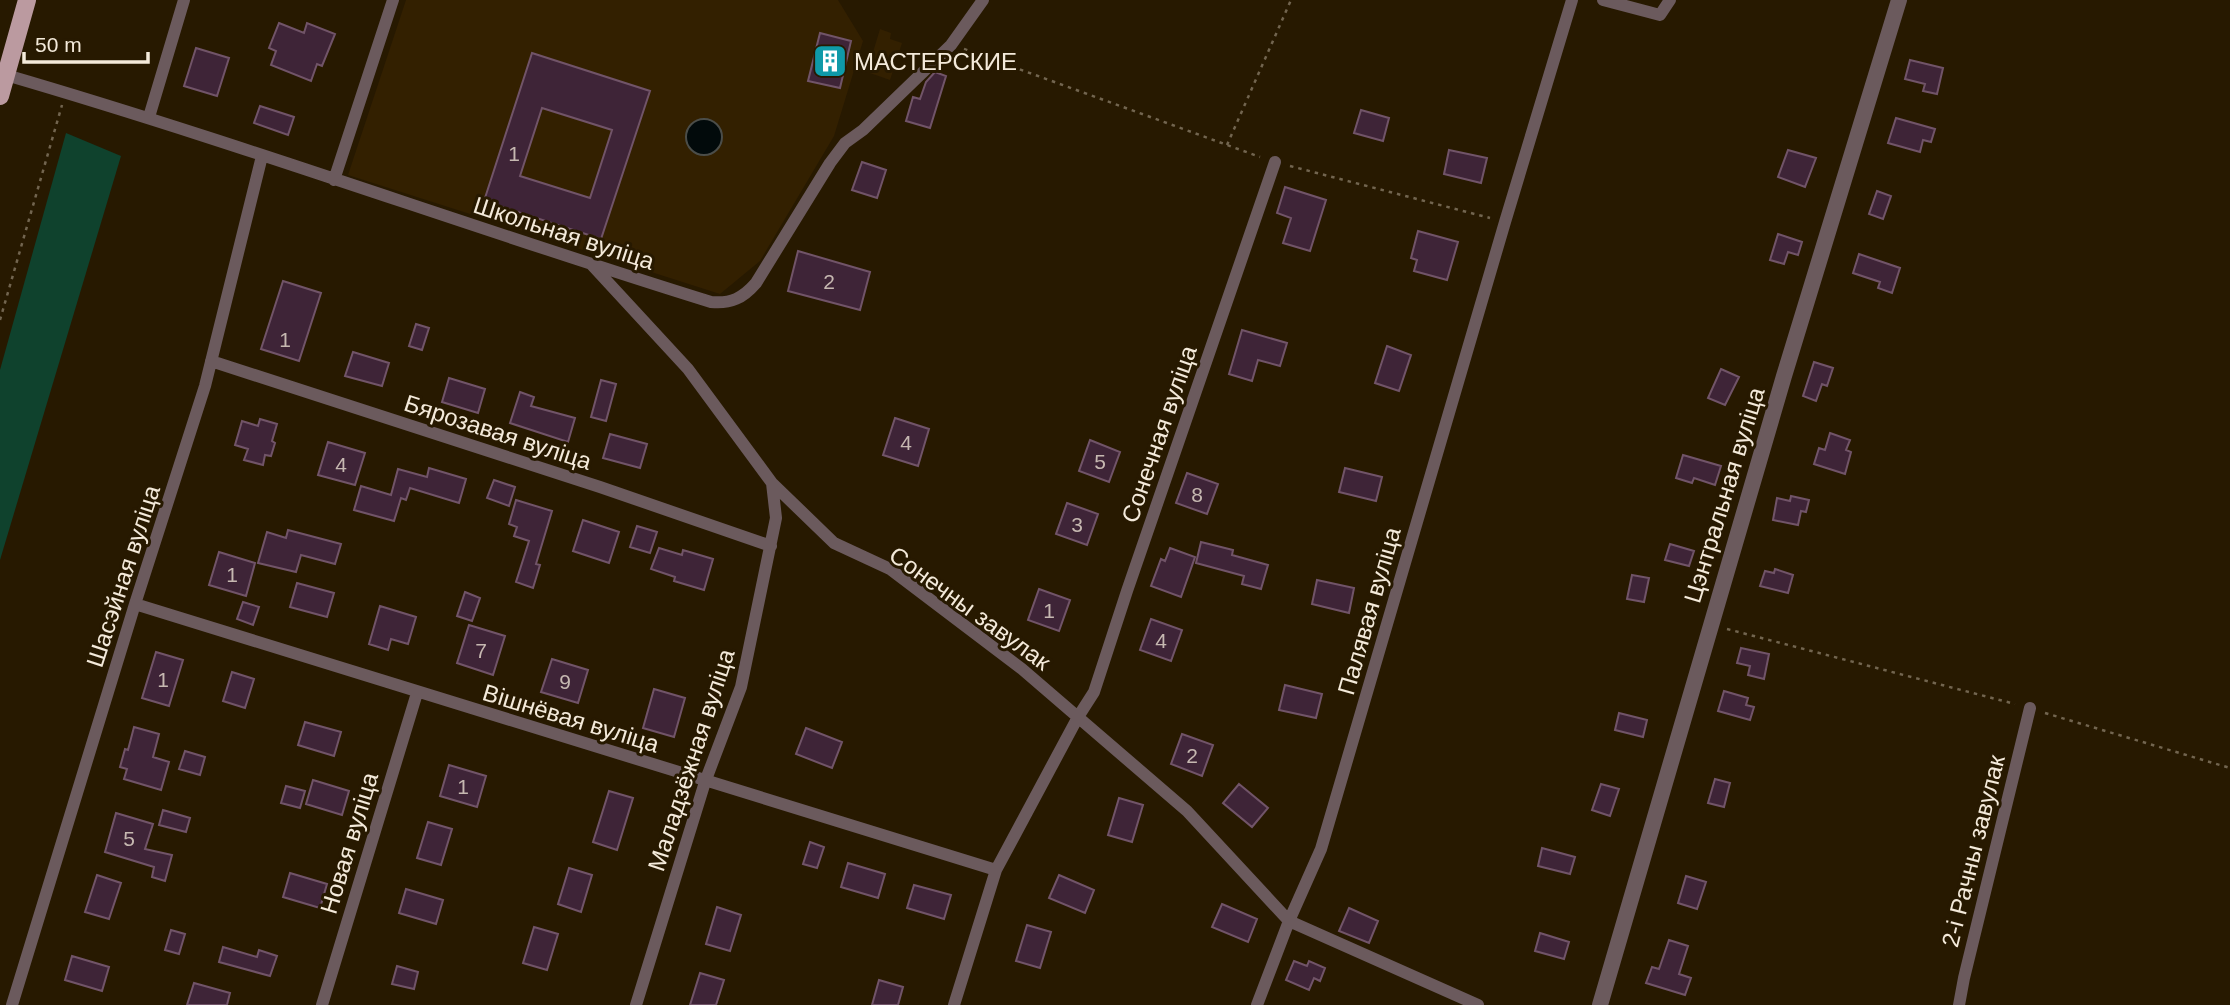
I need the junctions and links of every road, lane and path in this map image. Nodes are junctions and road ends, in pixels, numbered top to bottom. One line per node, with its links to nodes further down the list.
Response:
1 (27, 0): 11 (main road)
2 (184, 0): 14 (street)
3 (393, 0): 18 (street)
4 (983, 0): 10 (street, Школьная вуліца)
5 (1291, 0): 15 (path)
6 (1572, 0): 19 (street, Палявая вуліца)
7 (1603, 0): 8 (street)
8 (1670, 0)
9 (1899, 0): 26 (street, Цэнтральная вуліца)
10 (951, 44): 15 (path); 20 (street, Школьная вуліца)
11 (6, 75): 12 (street, Школьная вуліца); 13 (main road)
12 (66, 92): 14 (street, Школьная вуліца); 21 (path)
13 (0, 96)
14 (149, 117): 16 (street, Школьная вуліца)
15 (1227, 145): 17 (path)
16 (262, 156): 18 (street, Школьная вуліца); 22 (street, Шасэйная вуліца)
17 (1275, 162): 19 (path); 29 (street, Сонечная вуліца)
18 (334, 180): 20 (street, Школьная вуліца)
19 (1504, 222): 33 (street, Палявая вуліца)
20 (592, 265): 23 (street, Сонечны завулак)
21 (0, 320)
22 (211, 362): 24 (street, Бярозавая вуліца); 25 (street, Шасэйная вуліца)
23 (772, 483): 24 (street, Маладзёжная вуліца); 29 (street, Сонечны завулак)
24 (771, 546): 31 (street, Маладзёжная вуліца)
25 (135, 604): 27 (street, Вішнёвая вуліца); 34 (street, Шасэйная вуліца)
26 (1710, 625): 28 (path); 40 (street, Цэнтральная вуліца)
27 (417, 693): 31 (street, Вішнёвая вуліца); 35 (street, Новая вуліца)
28 (2030, 708): 30 (path); 41 (street, 2-і Рачны завулак)
29 (1078, 717): 32 (street); 33 (street, Сонечны завулак)
30 (2230, 768)
31 (705, 782): 32 (street, Вішнёвая вуліца); 36 (street, Маладзёжная вуліца)
32 (996, 870): 37 (street)
33 (1289, 921): 38 (street, Палявая вуліца); 39 (street)
34 (12, 1005)
35 (322, 1005)
36 (636, 1005)
37 (954, 1005)
38 (1257, 1005)
39 (1478, 1005)
40 (1600, 1005)
41 (1959, 1005)

